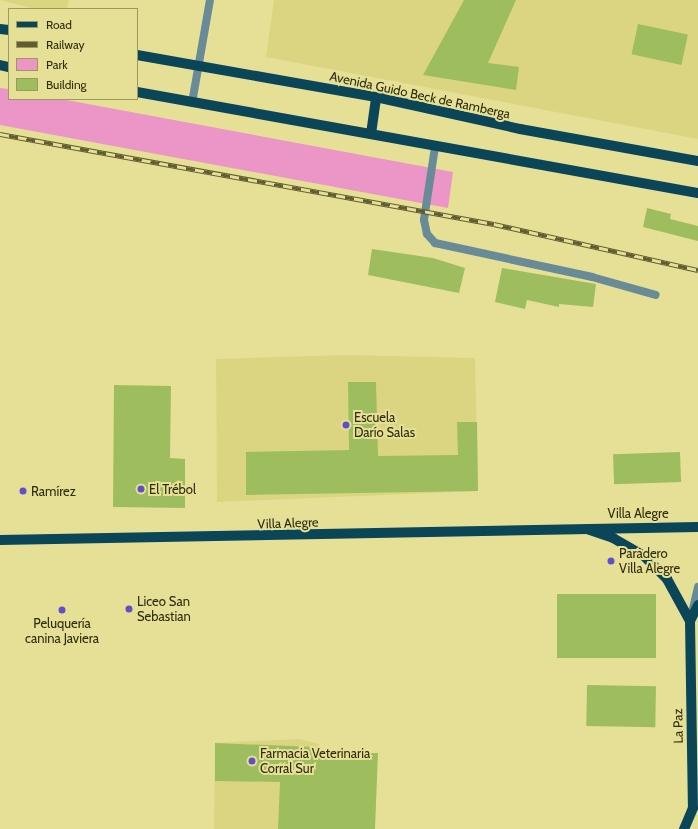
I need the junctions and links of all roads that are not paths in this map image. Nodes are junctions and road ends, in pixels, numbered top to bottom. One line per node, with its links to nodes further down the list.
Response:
1 (210, 0): 3 (street)
2 (138, 55): 3 (main road, Avenida Guido Beck de Ramberga)
3 (199, 67): 5 (main road, Avenida Guido Beck de Ramberga); 6 (street)
4 (138, 92): 6 (main road)
5 (376, 97): 7 (main road); 9 (main road, Avenida Guido Beck de Ramberga)
6 (192, 104): 7 (main road)
7 (371, 134): 8 (main road)
8 (435, 147): 10 (main road); 11 (street)
9 (698, 161)
10 (698, 193)
11 (656, 295)
12 (577, 526): 13 (main road, Villa Alegre); 14 (main road, Villa Alegre); 17 (main road, Villa Alegre)
13 (698, 527)
14 (0, 540)
15 (698, 587): 17 (street)
16 (698, 605): 17 (main road)
17 (690, 621): 18 (main road, La Paz)
18 (684, 829)

